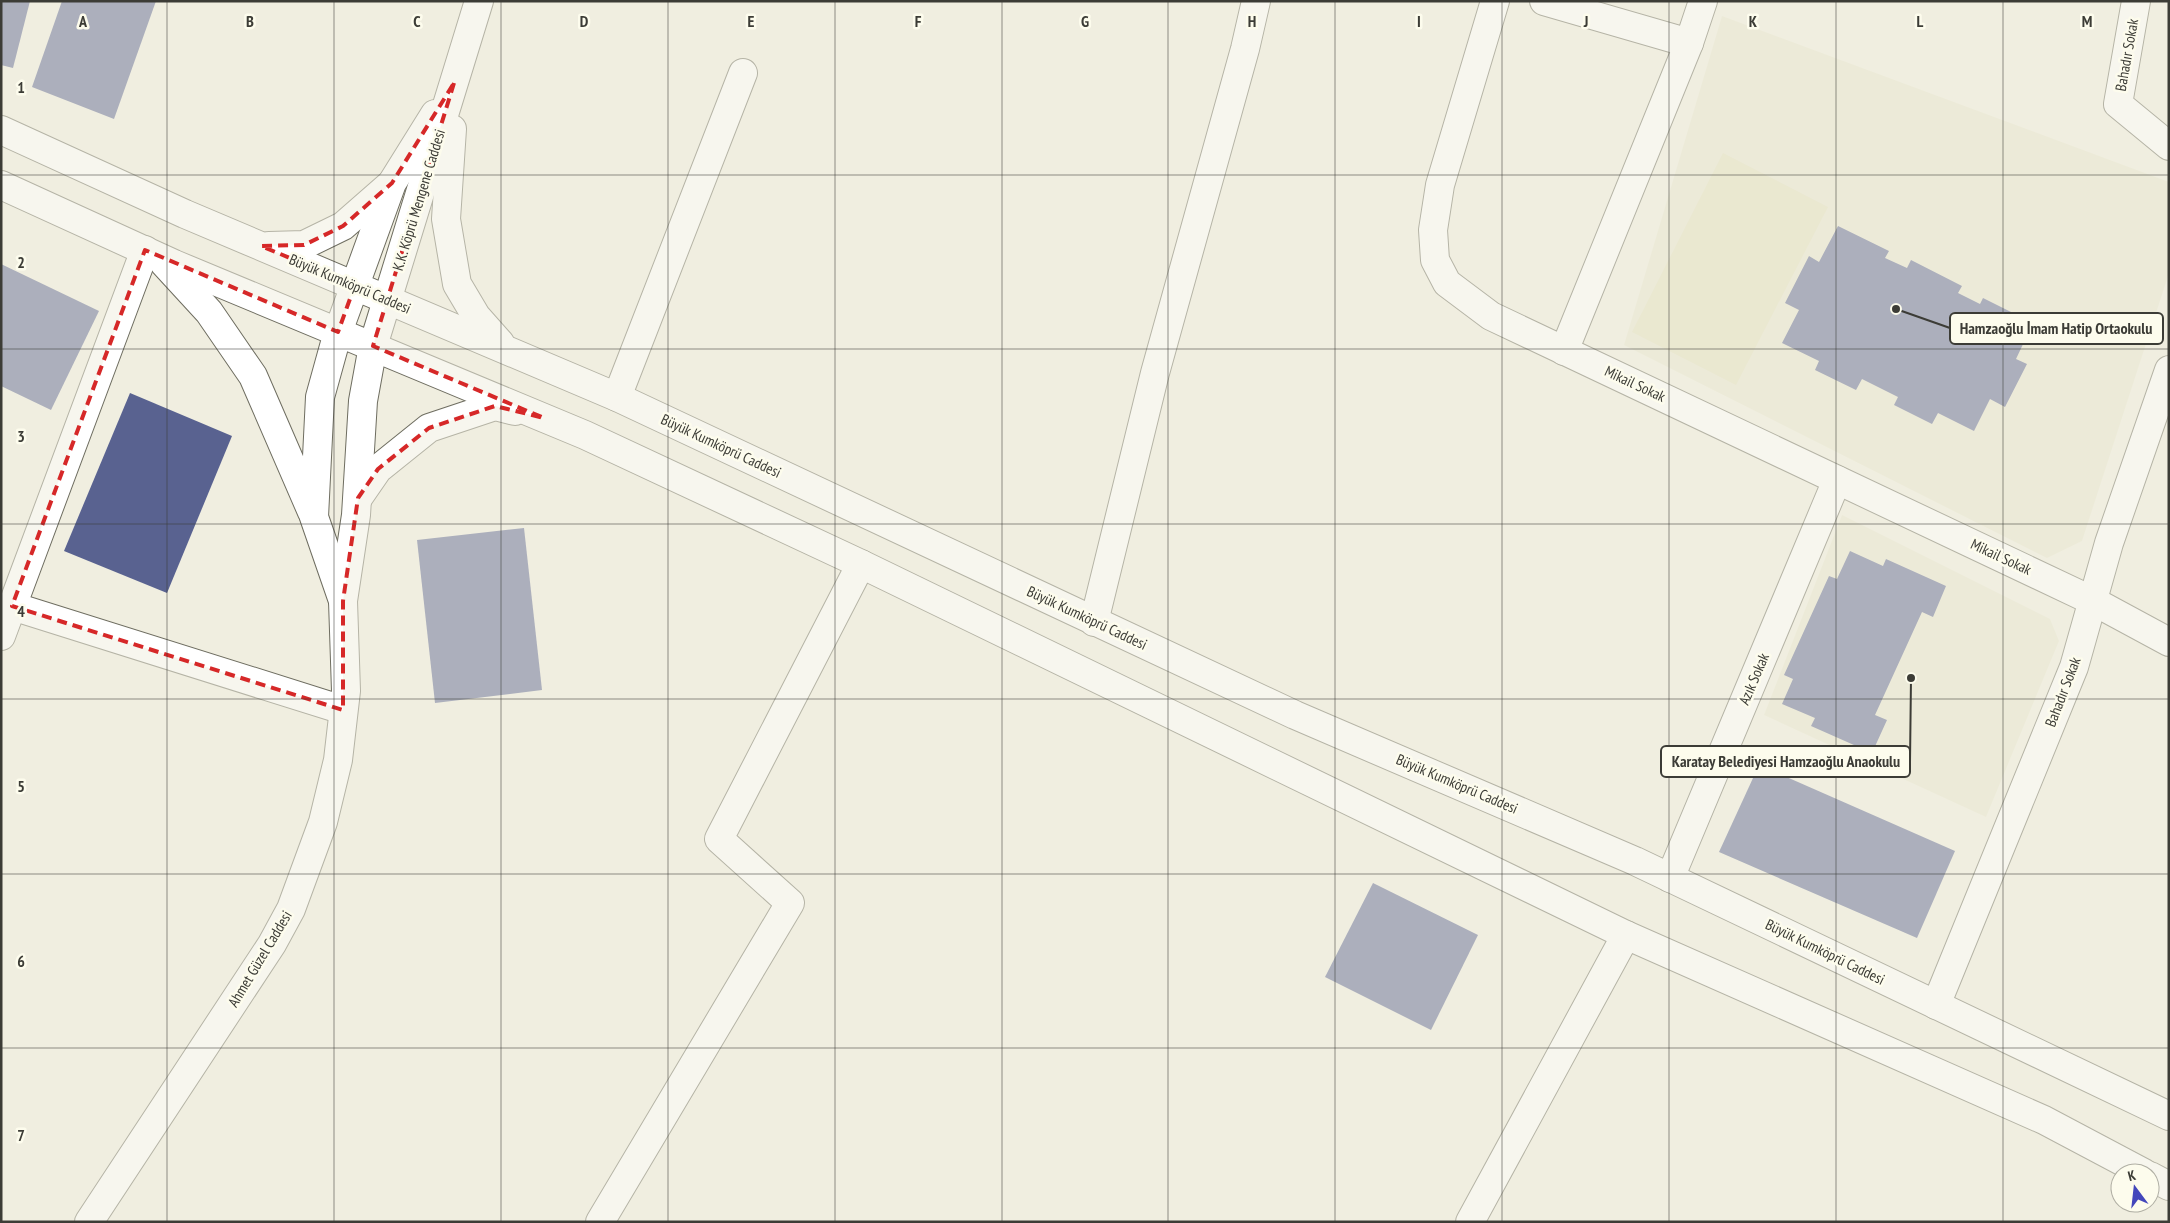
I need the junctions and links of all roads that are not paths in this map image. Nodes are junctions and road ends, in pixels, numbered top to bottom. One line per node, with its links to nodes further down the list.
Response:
1 (479, 1): 9 (street)
2 (1256, 1): 32 (street)
3 (1495, 1): 21 (street, Mikail Sokak)
4 (1544, 1): 7 (street)
5 (1703, 1): 7 (street)
6 (2136, 1): 11 (street, Bahadır Sokak)
7 (1689, 43): 21 (street)
8 (743, 73): 23 (street)
9 (454, 83): 12 (street); 17 (street, K.K. Köprü Mengene Caddesi); 20 (street)
10 (1, 130): 14 (street, Büyük Kumköprü Caddesi)
11 (2169, 146)
12 (392, 183): 14 (street); 16 (street)
13 (1, 185): 15 (street)
14 (261, 246): 16 (street, Büyük Kumköprü Caddesi)
15 (152, 253): 18 (street); 27 (street); 31 (street)
16 (355, 286): 17 (street, Büyük Kumköprü Caddesi); 18 (street)
17 (389, 300): 19 (street, K.K. Köprü Mengene Caddesi); 20 (street, Büyük Kumköprü Caddesi)
18 (338, 332): 19 (street); 27 (street)
19 (373, 346): 24 (street); 26 (street, K.K. Köprü Mengene Caddesi)
20 (507, 350): 23 (street, Büyük Kumköprü Caddesi)
21 (1564, 351): 25 (street, Mikail Sokak)
22 (2169, 370): 29 (street, Bahadır Sokak)
23 (616, 397): 32 (street, Büyük Kumköprü Caddesi)
24 (544, 418): 26 (street); 28 (street)
25 (1838, 480): 29 (street, Mikail Sokak); 36 (street, Azık Sokak)
26 (358, 498): 30 (street, K.K. Köprü Mengene Caddesi)
27 (314, 517): 30 (street)
28 (861, 564): 37 (street); 42 (street)
29 (2093, 601): 34 (street, Mikail Sokak); 38 (street, Bahadır Sokak)
30 (343, 602): 35 (street, Ahmet Güzel Caddesi)
31 (12, 606): 33 (street); 35 (street)
32 (1094, 622): 36 (street, Büyük Kumköprü Caddesi)
33 (1, 636)
34 (2169, 642)
35 (343, 710): 41 (street, Ahmet Güzel Caddesi)
36 (1670, 878): 38 (street, Büyük Kumköprü Caddesi)
37 (1626, 935): 40 (street); 43 (street)
38 (1936, 1005): 39 (street, Büyük Kumköprü Caddesi)
39 (2169, 1116)
40 (2125, 1163)
41 (89, 1222)
42 (600, 1222)
43 (1470, 1222)

